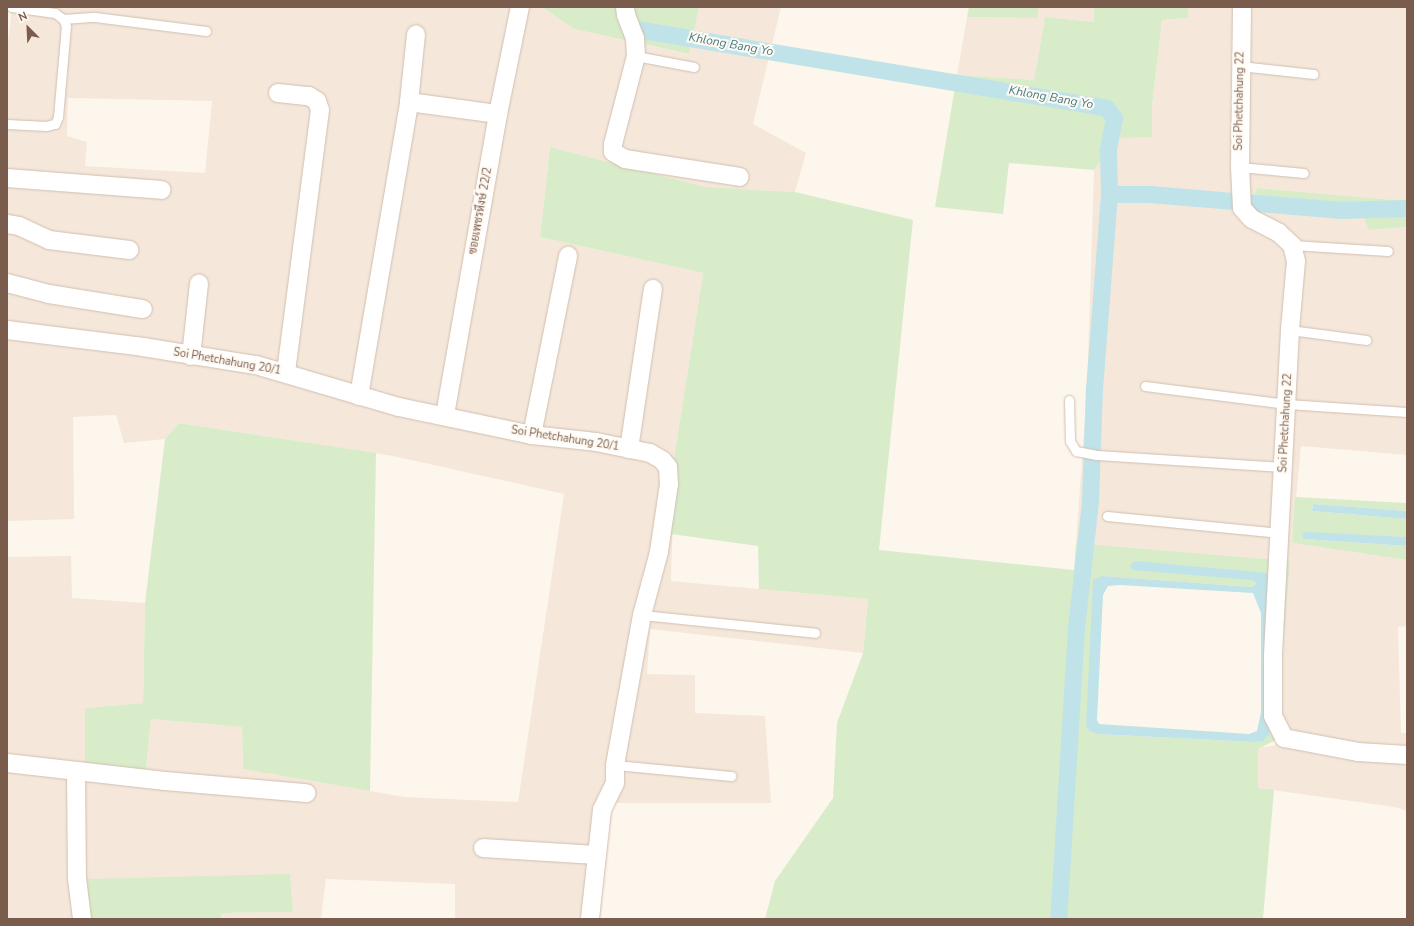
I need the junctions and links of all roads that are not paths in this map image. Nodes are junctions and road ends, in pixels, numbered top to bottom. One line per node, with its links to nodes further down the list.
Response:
1 (11, 7): 5 (lane)
2 (520, 7): 14 (street, ซอยเพชรหึงษ์ 22/2)
3 (625, 7): 8 (street)
4 (1242, 7): 9 (street, Soi Phetchahung 22)
5 (63, 19): 6 (lane); 15 (lane)
6 (206, 31)
7 (416, 34): 13 (street)
8 (636, 56): 10 (lane); 18 (street)
9 (1240, 66): 11 (lane); 16 (street, Soi Phetchahung 22)
10 (694, 67)
11 (1314, 74)
12 (278, 93): 34 (street)
13 (409, 102): 14 (street); 36 (street)
14 (498, 114): 40 (street, ซอยเพชรหึงษ์ 22/2)
15 (7, 124)
16 (1240, 167): 17 (lane); 22 (street, Soi Phetchahung 22)
17 (1304, 173)
18 (740, 177)
19 (7, 178): 20 (street)
20 (162, 190)
21 (7, 224): 23 (street)
22 (1292, 245): 24 (lane); 31 (street, Soi Phetchahung 22)
23 (129, 250)
24 (1388, 251)
25 (568, 256): 41 (street)
26 (7, 283): 29 (street)
27 (199, 283): 33 (street)
28 (652, 289): 42 (street)
29 (143, 309)
30 (7, 330): 33 (street, Soi Phetchahung 20/1)
31 (1290, 330): 32 (lane); 38 (street, Soi Phetchahung 22)
32 (1366, 340)
33 (191, 356): 34 (street, Soi Phetchahung 20/1)
34 (286, 373): 36 (street, Soi Phetchahung 20/1)
35 (1145, 386): 38 (lane)
36 (359, 396): 40 (street, Soi Phetchahung 20/1)
37 (1069, 400): 43 (lane)
38 (1287, 404): 39 (lane); 43 (street, Soi Phetchahung 22)
39 (1407, 412)
40 (445, 415): 41 (street, Soi Phetchahung 20/1)
41 (532, 435): 42 (street, Soi Phetchahung 20/1)
42 (629, 448): 46 (street, Soi Phetchahung 20/1)
43 (1283, 467): 45 (street, Soi Phetchahung 22)
44 (1107, 516): 45 (lane)
45 (1280, 533): 48 (street, Soi Phetchahung 22)
46 (642, 616): 47 (lane); 50 (street, Soi Phetchahung 20/1)
47 (815, 633)
48 (1407, 755)
49 (7, 763): 51 (street)
50 (616, 765): 52 (lane); 55 (street, Soi Phetchahung 20/1)
51 (76, 771): 53 (street); 56 (street)
52 (731, 776)
53 (306, 792)
54 (483, 848): 55 (street)
55 (596, 855): 57 (street, Soi Phetchahung 20/1)
56 (82, 919)
57 (590, 919)

